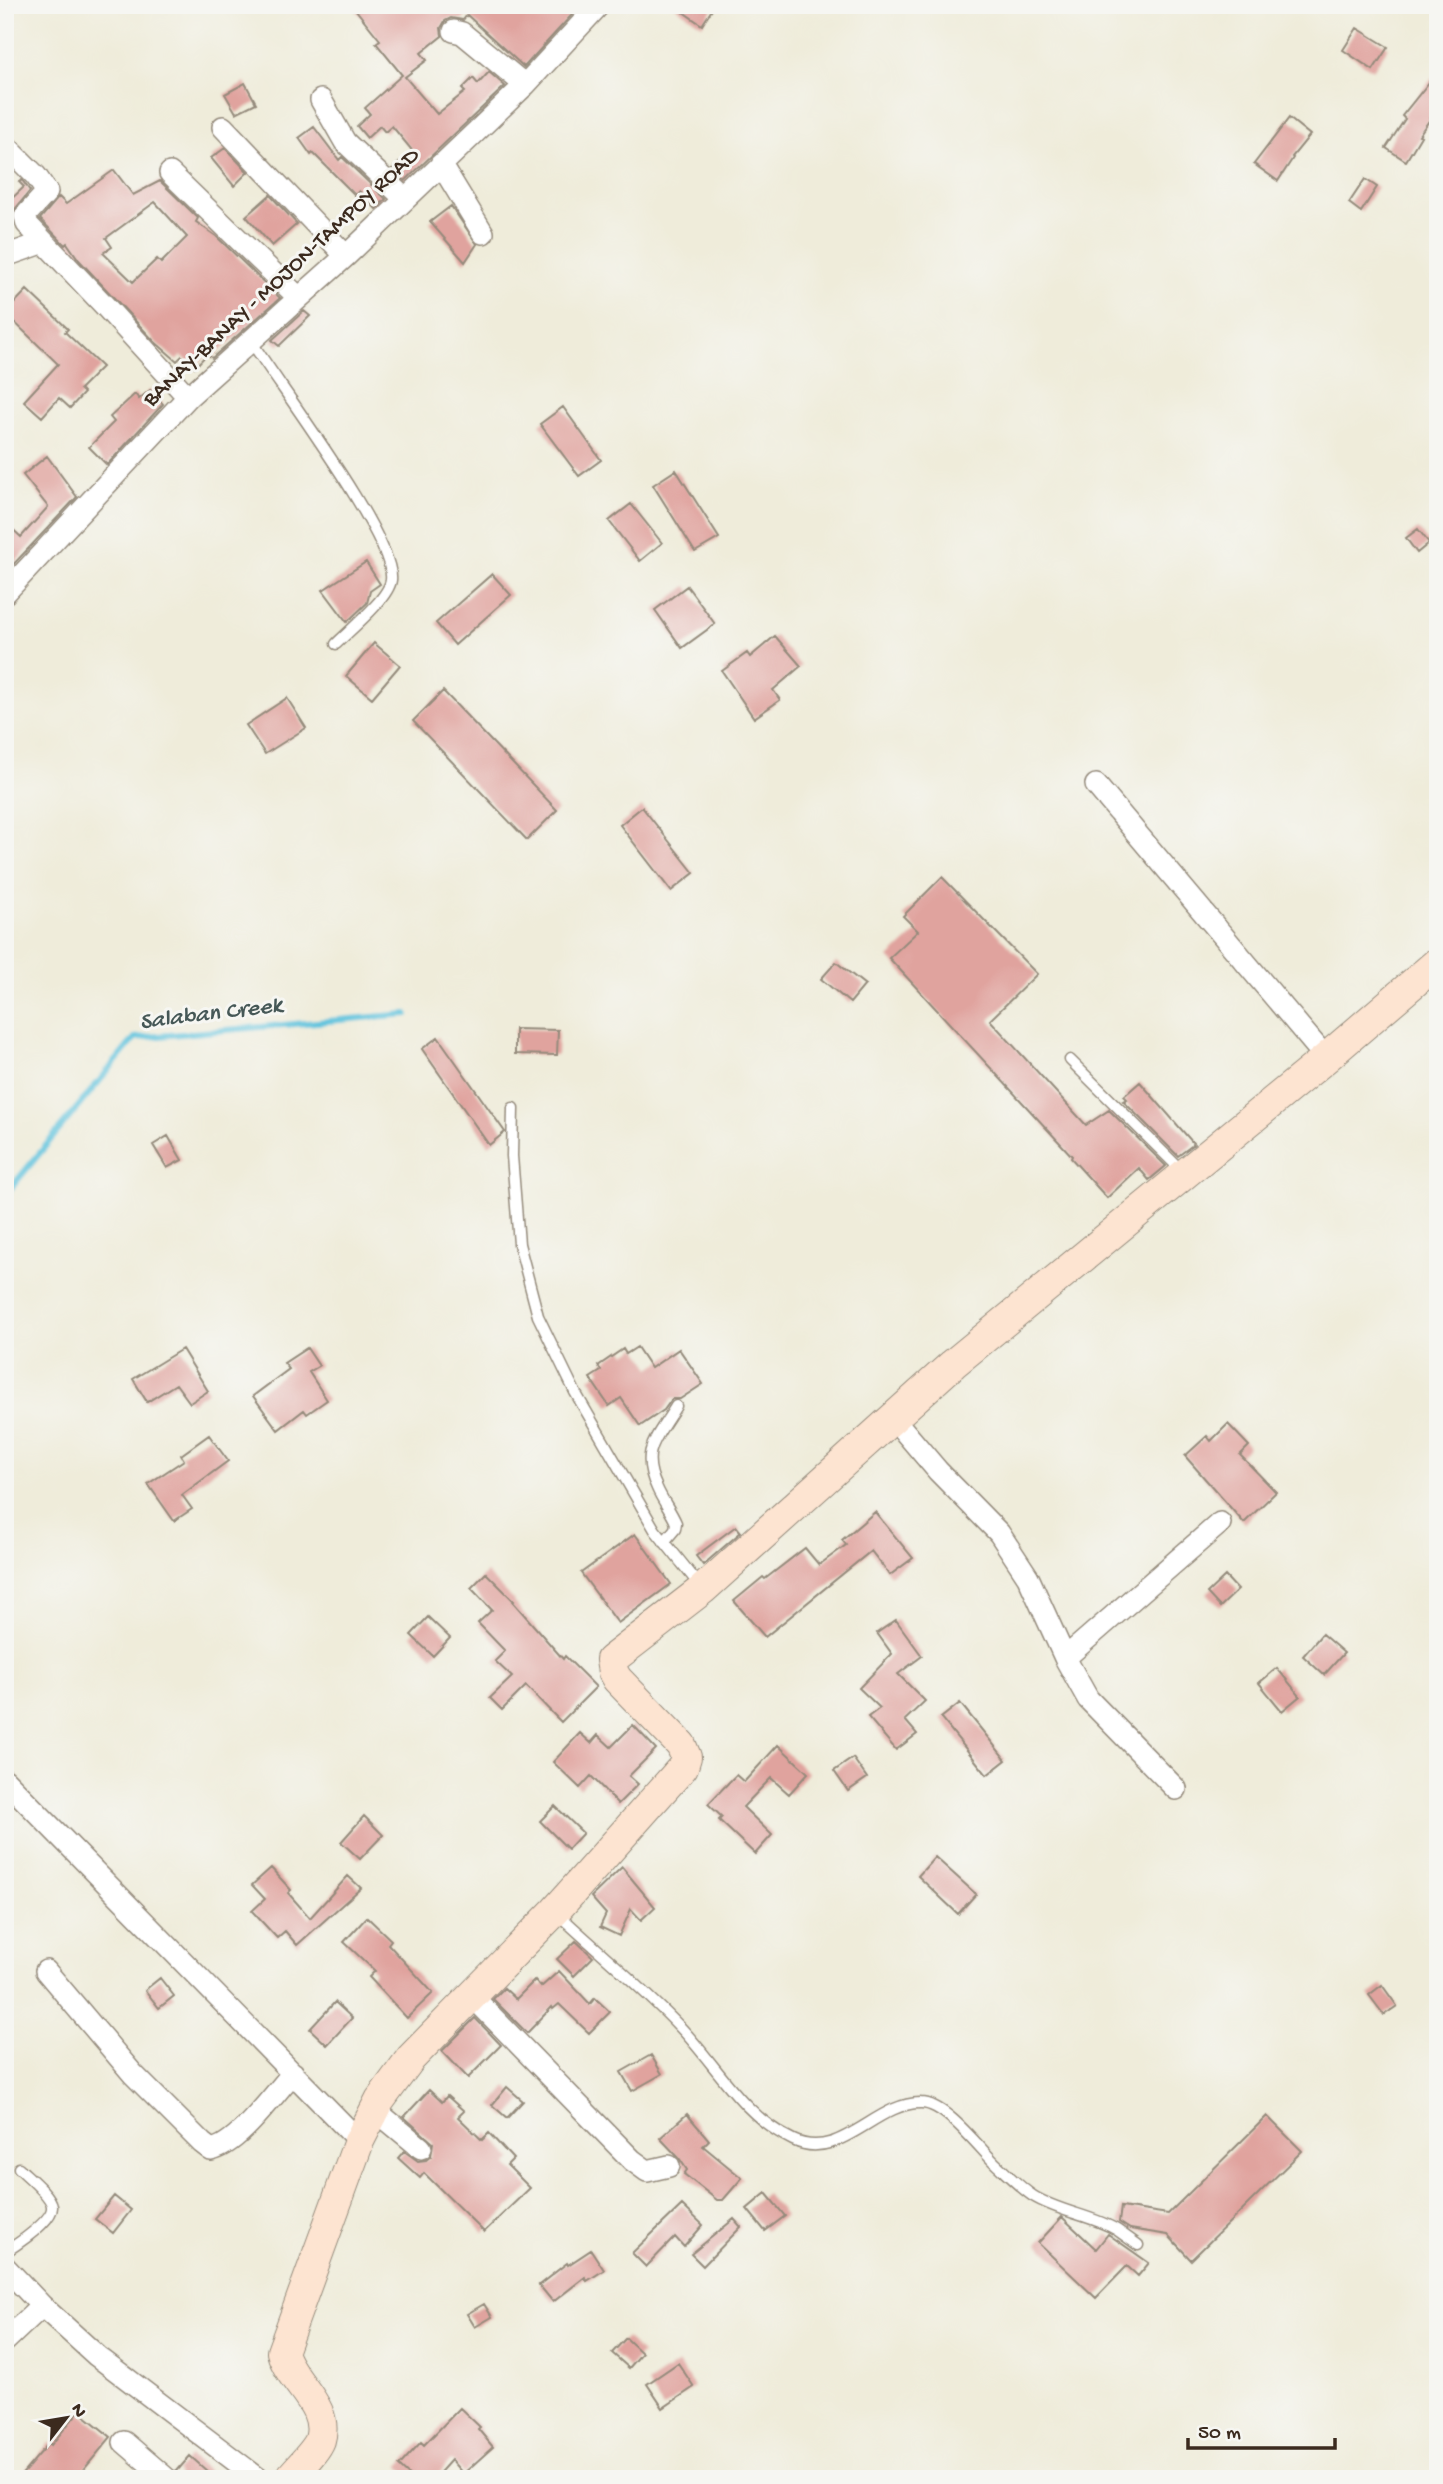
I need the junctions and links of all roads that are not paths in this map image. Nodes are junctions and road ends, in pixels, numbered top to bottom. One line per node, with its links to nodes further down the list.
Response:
1 (599, 5): 3 (street, BANAY-BANAY - MOJON-TAMPOY ROAD)
2 (454, 31): 3 (street)
3 (525, 85): 7 (street, BANAY-BANAY - MOJON-TAMPOY ROAD)
4 (321, 100): 9 (street)
5 (223, 127): 13 (street)
6 (5, 145): 11 (street)
7 (442, 164): 9 (street, BANAY-BANAY - MOJON-TAMPOY ROAD); 10 (street)
8 (170, 173): 14 (street)
9 (405, 199): 13 (street, BANAY-BANAY - MOJON-TAMPOY ROAD)
10 (483, 233)
11 (42, 243): 12 (street); 16 (street)
12 (5, 256)
13 (346, 256): 14 (street, BANAY-BANAY - MOJON-TAMPOY ROAD)
14 (299, 298): 15 (street, BANAY-BANAY - MOJON-TAMPOY ROAD)
15 (251, 341): 16 (street, BANAY-BANAY - MOJON-TAMPOY ROAD); 18 (lane)
16 (188, 397): 17 (street, BANAY-BANAY - MOJON-TAMPOY ROAD)
17 (5, 593)
18 (336, 644)
19 (1096, 785): 21 (street)
20 (1438, 962): 21 (street)
21 (1326, 1058): 24 (street)
22 (1070, 1060): 24 (lane)
23 (513, 1108): 28 (lane)
24 (1185, 1174): 26 (street)
25 (676, 1406): 28 (lane)
26 (893, 1419): 29 (street); 30 (street)
27 (1220, 1523): 30 (street)
28 (664, 1542): 29 (lane)
29 (703, 1589): 33 (street)
30 (1065, 1657): 32 (street)
31 (5, 1780): 36 (street)
32 (1176, 1789)
33 (555, 1911): 35 (street); 42 (lane)
34 (46, 1971): 36 (street)
35 (471, 1995): 37 (street); 40 (street)
36 (293, 2073): 38 (street)
37 (374, 2110): 38 (street); 39 (street)
38 (359, 2141): 50 (street)
39 (421, 2148)
40 (669, 2166)
41 (19, 2168): 43 (lane)
42 (1138, 2245)
43 (5, 2252)
44 (5, 2267): 45 (street)
45 (42, 2306): 46 (street); 49 (street)
46 (5, 2341)
47 (124, 2442): 48 (street)
48 (167, 2479)
49 (259, 2479)
50 (289, 2479)

